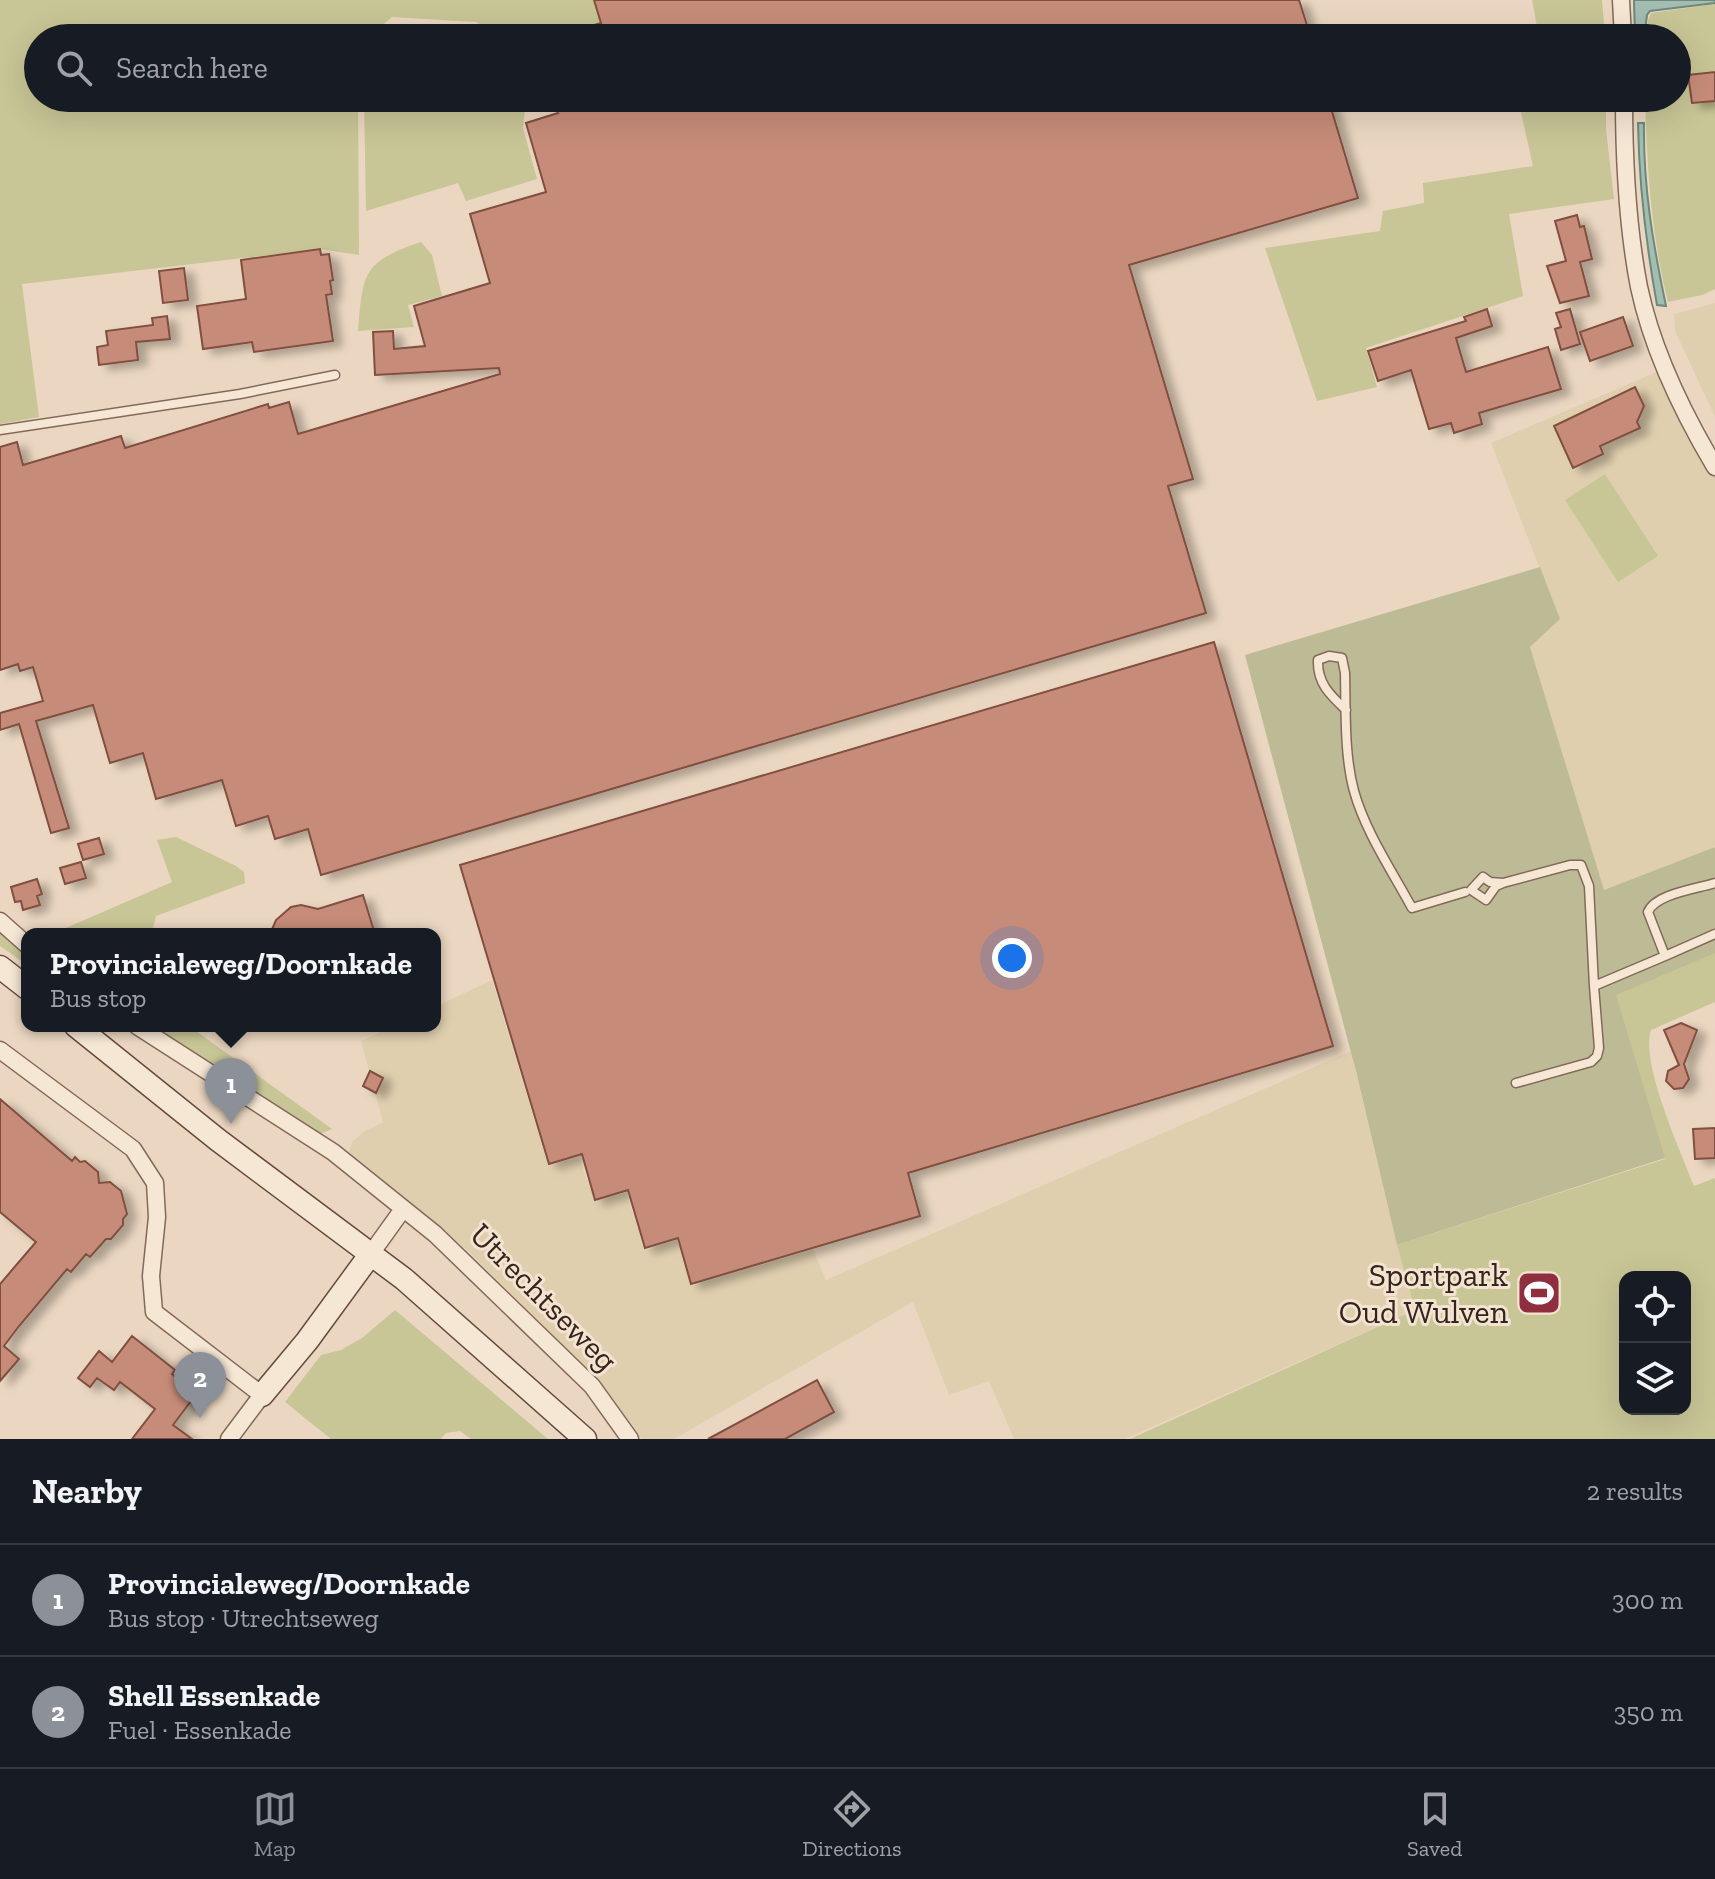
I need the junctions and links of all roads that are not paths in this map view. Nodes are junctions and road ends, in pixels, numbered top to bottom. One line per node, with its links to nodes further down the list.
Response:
1 (1621, 0): 2 (street)
2 (1622, 24)
3 (1624, 112): 6 (street)
4 (335, 375): 5 (lane)
5 (0, 430)
6 (1715, 467)
7 (1346, 710): 7 (lane); 10 (lane)
8 (1503, 883): 17 (lane)
9 (1715, 883): 14 (lane)
10 (1465, 892)
11 (0, 921): 13 (street)
12 (1715, 934): 14 (lane)
13 (21, 940)
14 (1665, 956): 17 (lane)
15 (0, 967): 16 (main road)
16 (21, 983)
17 (1594, 986): 21 (lane)
18 (83, 1032): 23 (main road)
19 (146, 1032): 22 (street, Utrechtseweg)
20 (0, 1050): 24 (street)
21 (1516, 1083)
22 (403, 1209): 23 (street); 27 (street, Utrechtseweg)
23 (370, 1255): 24 (main road); 26 (main road)
24 (262, 1395): 25 (street)
25 (229, 1439)
26 (585, 1439)
27 (630, 1439)

